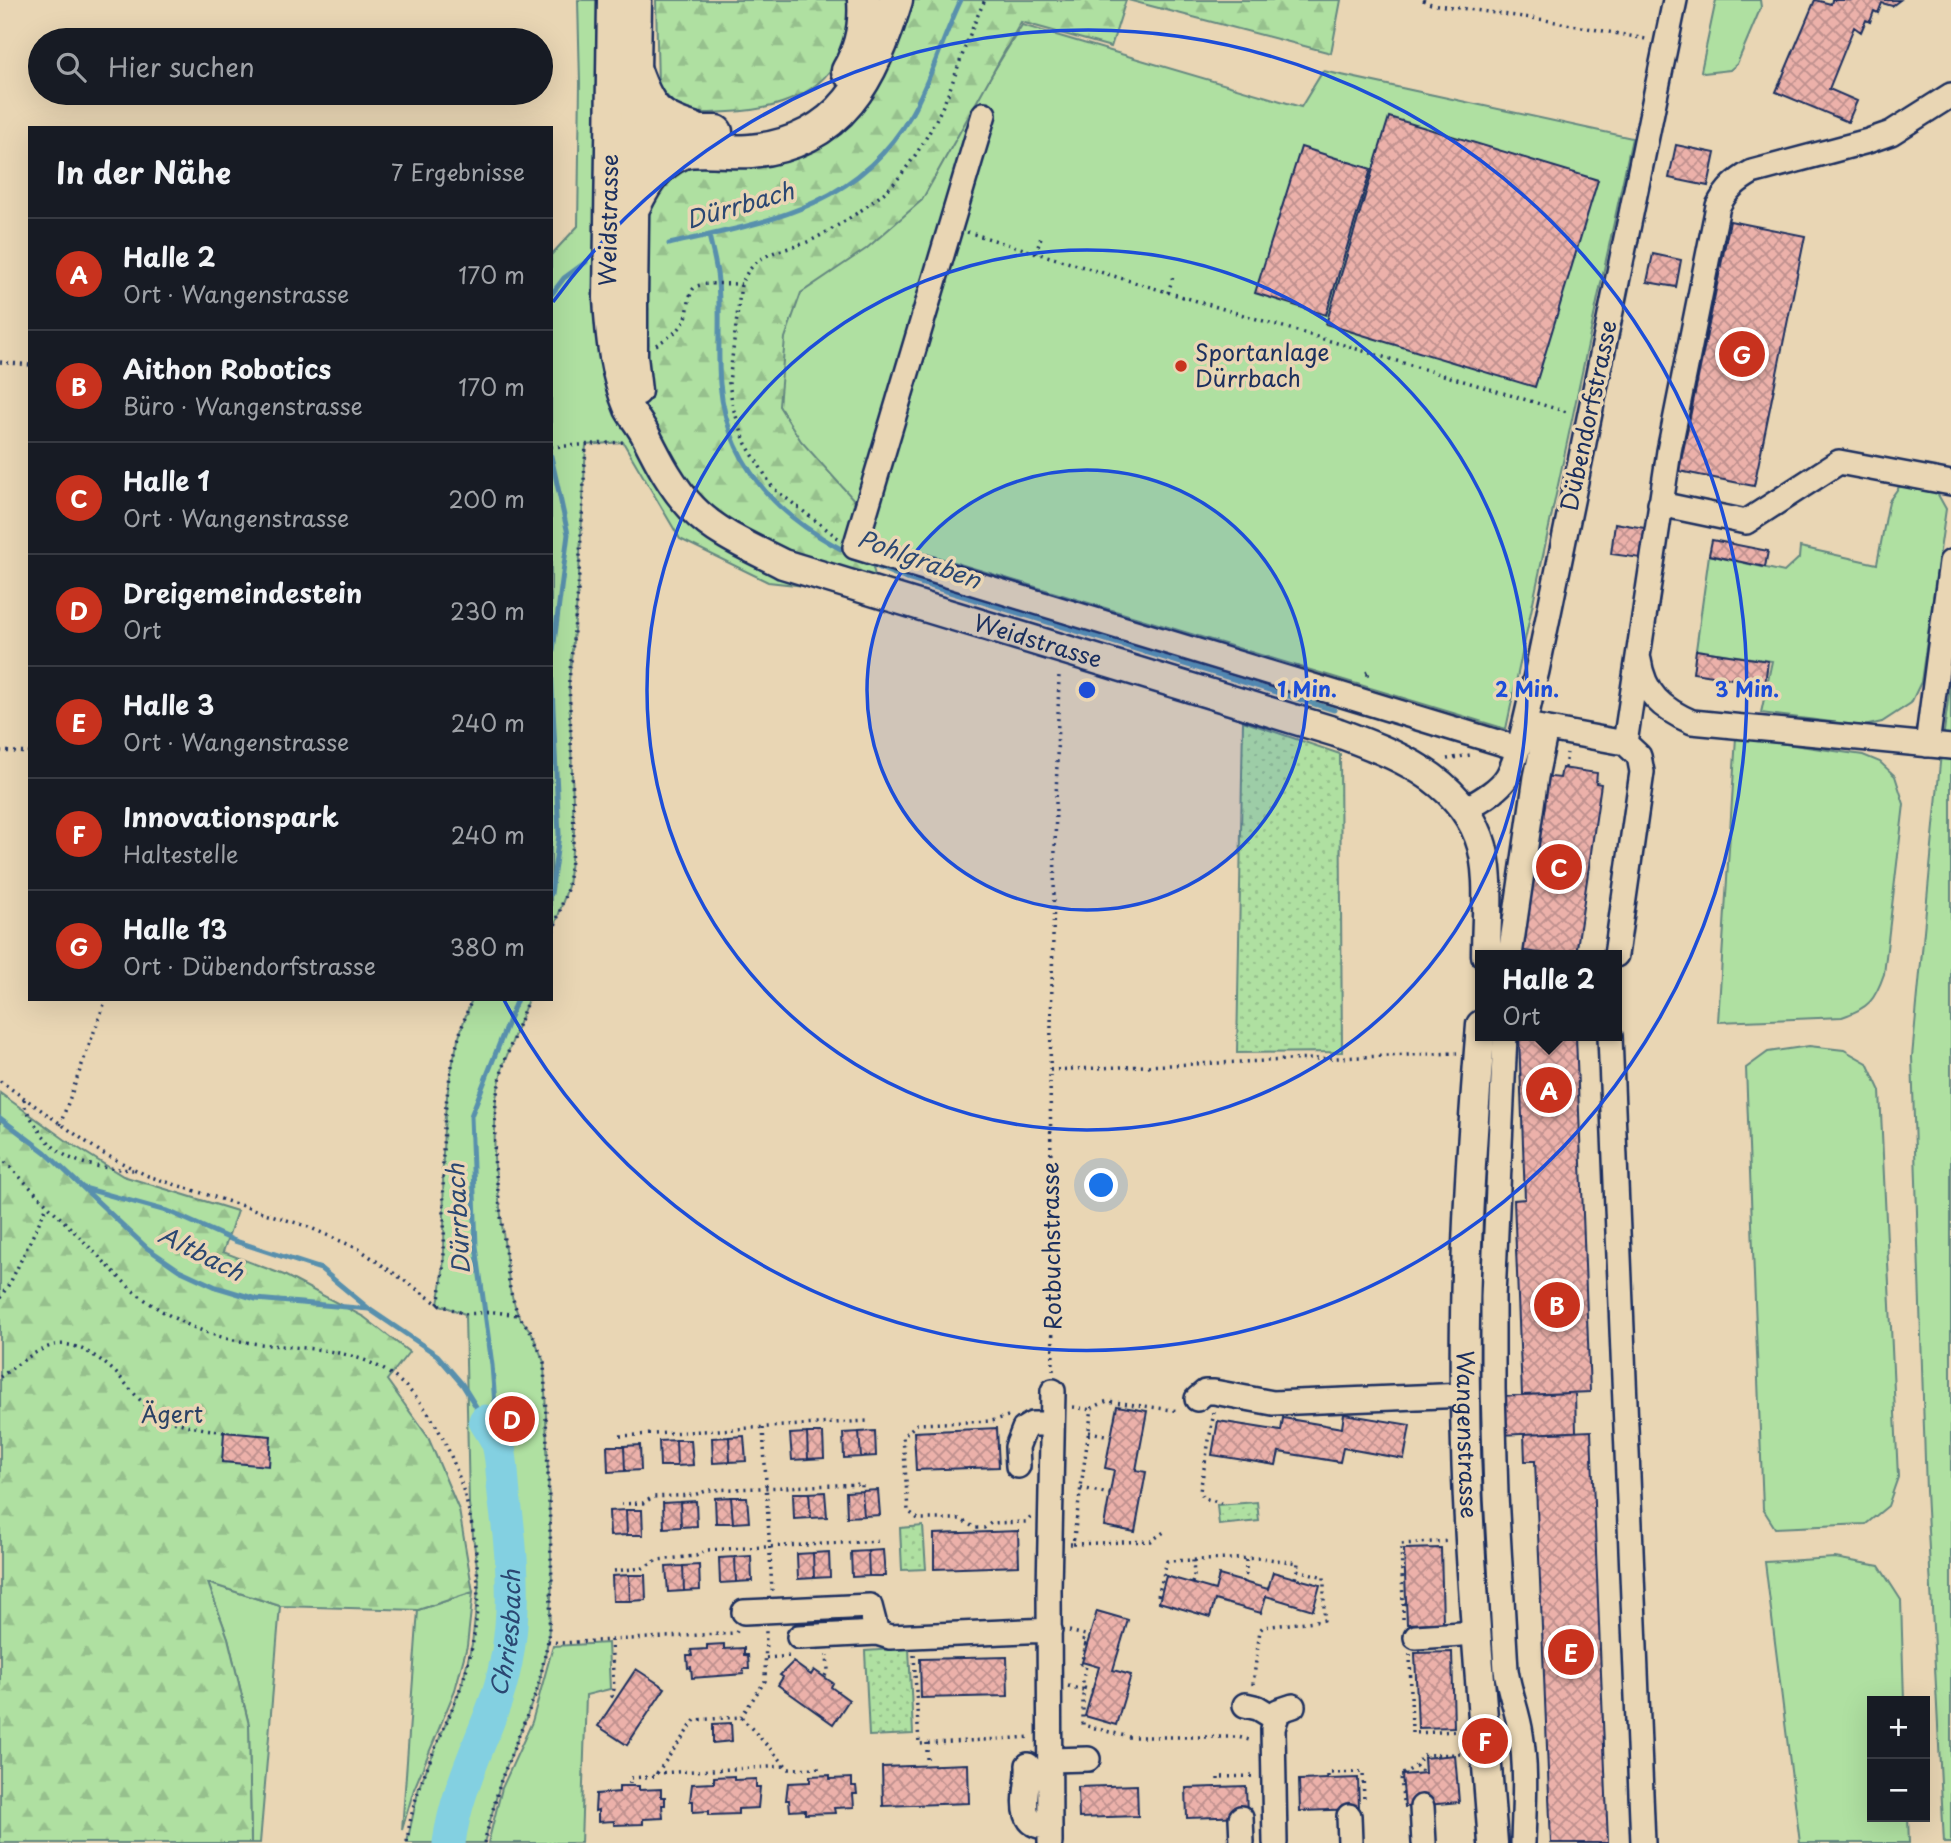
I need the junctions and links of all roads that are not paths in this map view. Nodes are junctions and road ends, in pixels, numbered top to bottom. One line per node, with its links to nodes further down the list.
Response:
1 (612, 0): 6 (main road, Weidstrasse)
2 (637, 0): 6 (main road, Weidstrasse)
3 (864, 0): 10 (highway)
4 (896, 0): 10 (highway)
5 (1675, 0): 18 (street, Dübendorfstrasse)
6 (623, 70): 9 (main road, Weidstrasse); 10 (highway); 11 (main road, Weidstrasse)
7 (1951, 95): 15 (street)
8 (984, 114): 23 (street)
9 (636, 141): 10 (highway); 11 (main road); 12 (main road, Weidstrasse)
10 (695, 142): 12 (highway)
11 (610, 182): 13 (main road, Weidstrasse)
12 (635, 204): 13 (main road, Weidstrasse)
13 (644, 432): 24 (main road, Weidstrasse)
14 (1951, 483): 15 (street)
15 (1660, 504): 17 (street)
16 (1951, 562): 21 (street)
17 (1639, 643): 20 (street); 21 (street)
18 (1523, 724): 19 (street); 23 (street, Dübendorfstrasse)
19 (1546, 729): 20 (street); 26 (street)
20 (1625, 743): 27 (street)
21 (1927, 745): 22 (street)
22 (1951, 747)
23 (1517, 748): 24 (street, Dübendorfstrasse)
24 (1464, 810): 25 (main road)
25 (1486, 950)
26 (1511, 950)
27 (1617, 950)
28 (1480, 1041): 32 (main road, Wangenstrasse)
29 (1505, 1041): 55 (street)
30 (1610, 1041): 56 (street)
31 (1053, 1391): 34 (street)
32 (1465, 1395): 33 (street); 39 (main road, Wangenstrasse)
33 (1199, 1408)
34 (1052, 1424): 35 (street); 37 (street)
35 (1018, 1466)
36 (761, 1611): 38 (street)
37 (1055, 1629): 38 (street); 44 (street)
38 (877, 1633): 40 (street)
39 (1476, 1633): 41 (street); 54 (main road, Wangenstrasse)
40 (799, 1637)
41 (1410, 1638)
42 (1245, 1705): 50 (street)
43 (1088, 1759): 44 (street)
44 (1039, 1762): 48 (street)
45 (1422, 1807): 52 (street)
46 (1349, 1816): 51 (street)
47 (1241, 1818): 49 (street)
48 (1050, 1835)
49 (1242, 1843)
50 (1275, 1843)
51 (1350, 1843)
52 (1424, 1843)
53 (1484, 1843): 54 (street)
54 (1493, 1843)
55 (1523, 1843)
56 (1643, 1843)

